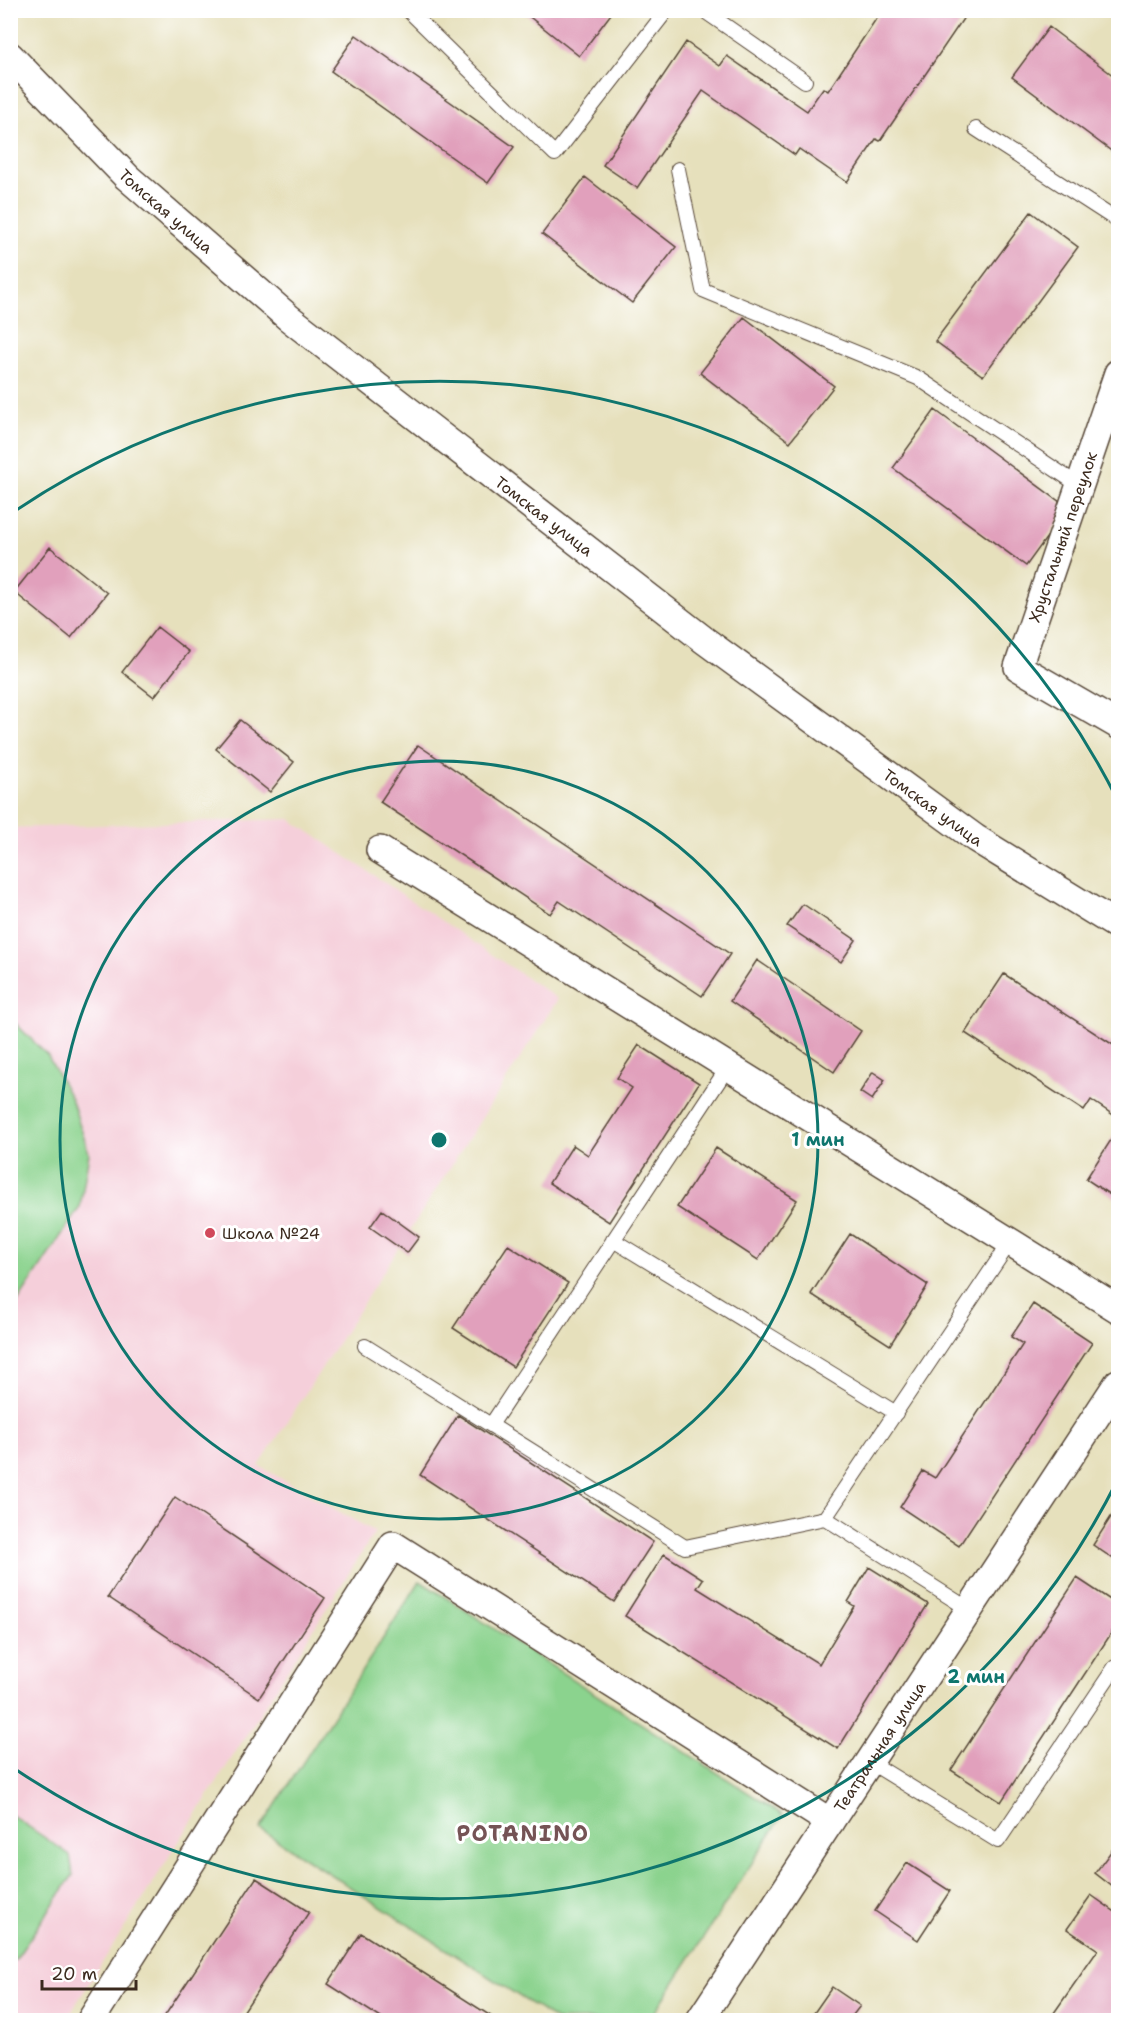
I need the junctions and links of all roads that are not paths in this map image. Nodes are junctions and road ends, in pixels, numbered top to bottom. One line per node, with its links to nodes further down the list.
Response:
1 (408, 10): 2 (lane)
2 (667, 10)
3 (703, 10): 5 (lane)
4 (10, 56): 13 (street, Томская улица)
5 (805, 81)
6 (976, 129): 8 (lane)
7 (678, 170): 10 (lane)
8 (1119, 221)
9 (1119, 373): 10 (street, Хрустальный переулок)
10 (1080, 486): 11 (street, Хрустальный переулок)
11 (1119, 725)
12 (380, 850): 14 (street)
13 (1119, 926)
14 (728, 1067): 15 (lane); 16 (street)
15 (613, 1240): 20 (lane); 21 (lane)
16 (1010, 1242): 17 (street); 20 (lane)
17 (1119, 1309)
18 (365, 1346): 21 (lane)
19 (1119, 1383): 23 (street, Театральная улица)
20 (896, 1413): 22 (lane)
21 (491, 1425): 22 (lane)
22 (825, 1518): 23 (lane)
23 (970, 1610): 25 (street, Театральная улица)
24 (1115, 1667): 25 (lane)
25 (870, 1762): 26 (street, Театральная улица)
26 (830, 1822): 27 (street); 28 (street, Театральная улица)
27 (91, 2020)
28 (700, 2020)

